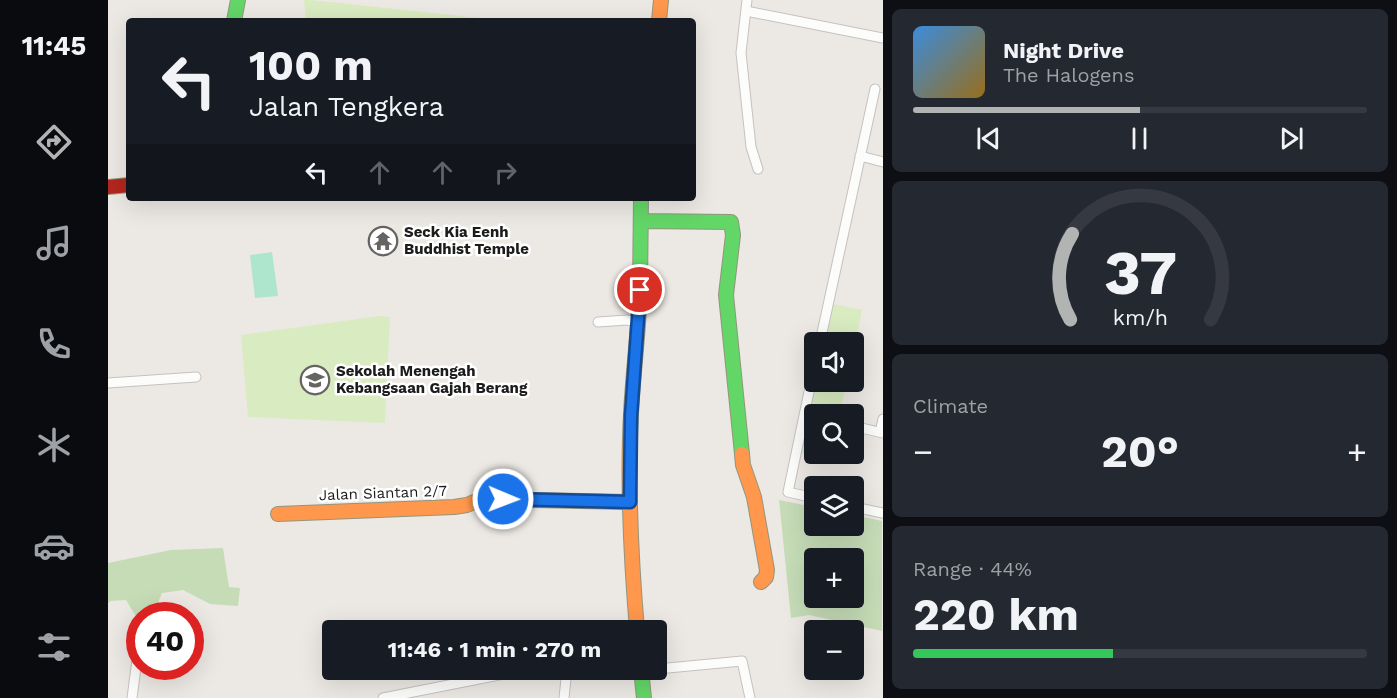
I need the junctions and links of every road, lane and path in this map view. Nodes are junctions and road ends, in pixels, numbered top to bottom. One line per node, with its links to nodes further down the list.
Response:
1 (238, 0): 5 (street)
2 (661, 0): 6 (street)
3 (747, 0): 4 (street)
4 (746, 11): 7 (street); 11 (street)
5 (235, 18)
6 (659, 18)
7 (882, 38)
8 (875, 89): 9 (street)
9 (860, 156): 10 (street); 18 (street)
10 (882, 162)
11 (758, 169)
12 (126, 185): 13 (street)
13 (108, 187)
14 (642, 201): 15 (street)
15 (641, 221): 17 (street); 30 (street)
16 (598, 322): 17 (street)
17 (639, 322): 26 (street)
18 (822, 332)
19 (196, 377): 20 (street)
20 (108, 382)
21 (809, 392): 25 (street)
22 (882, 419): 24 (street)
23 (864, 429): 24 (street)
24 (881, 433)
25 (804, 496)
26 (630, 502): 29 (street, Jalan Siantan 2/7); 31 (street)
27 (864, 509): 28 (street)
28 (882, 513)
29 (278, 514)
30 (761, 582)
31 (637, 620)
32 (667, 667): 41 (street)
33 (134, 680): 37 (street)
34 (474, 680): 38 (street)
35 (566, 680): 39 (street)
36 (646, 680): 40 (street)
37 (132, 698)
38 (382, 698)
39 (564, 698)
40 (644, 698)
41 (750, 698)

